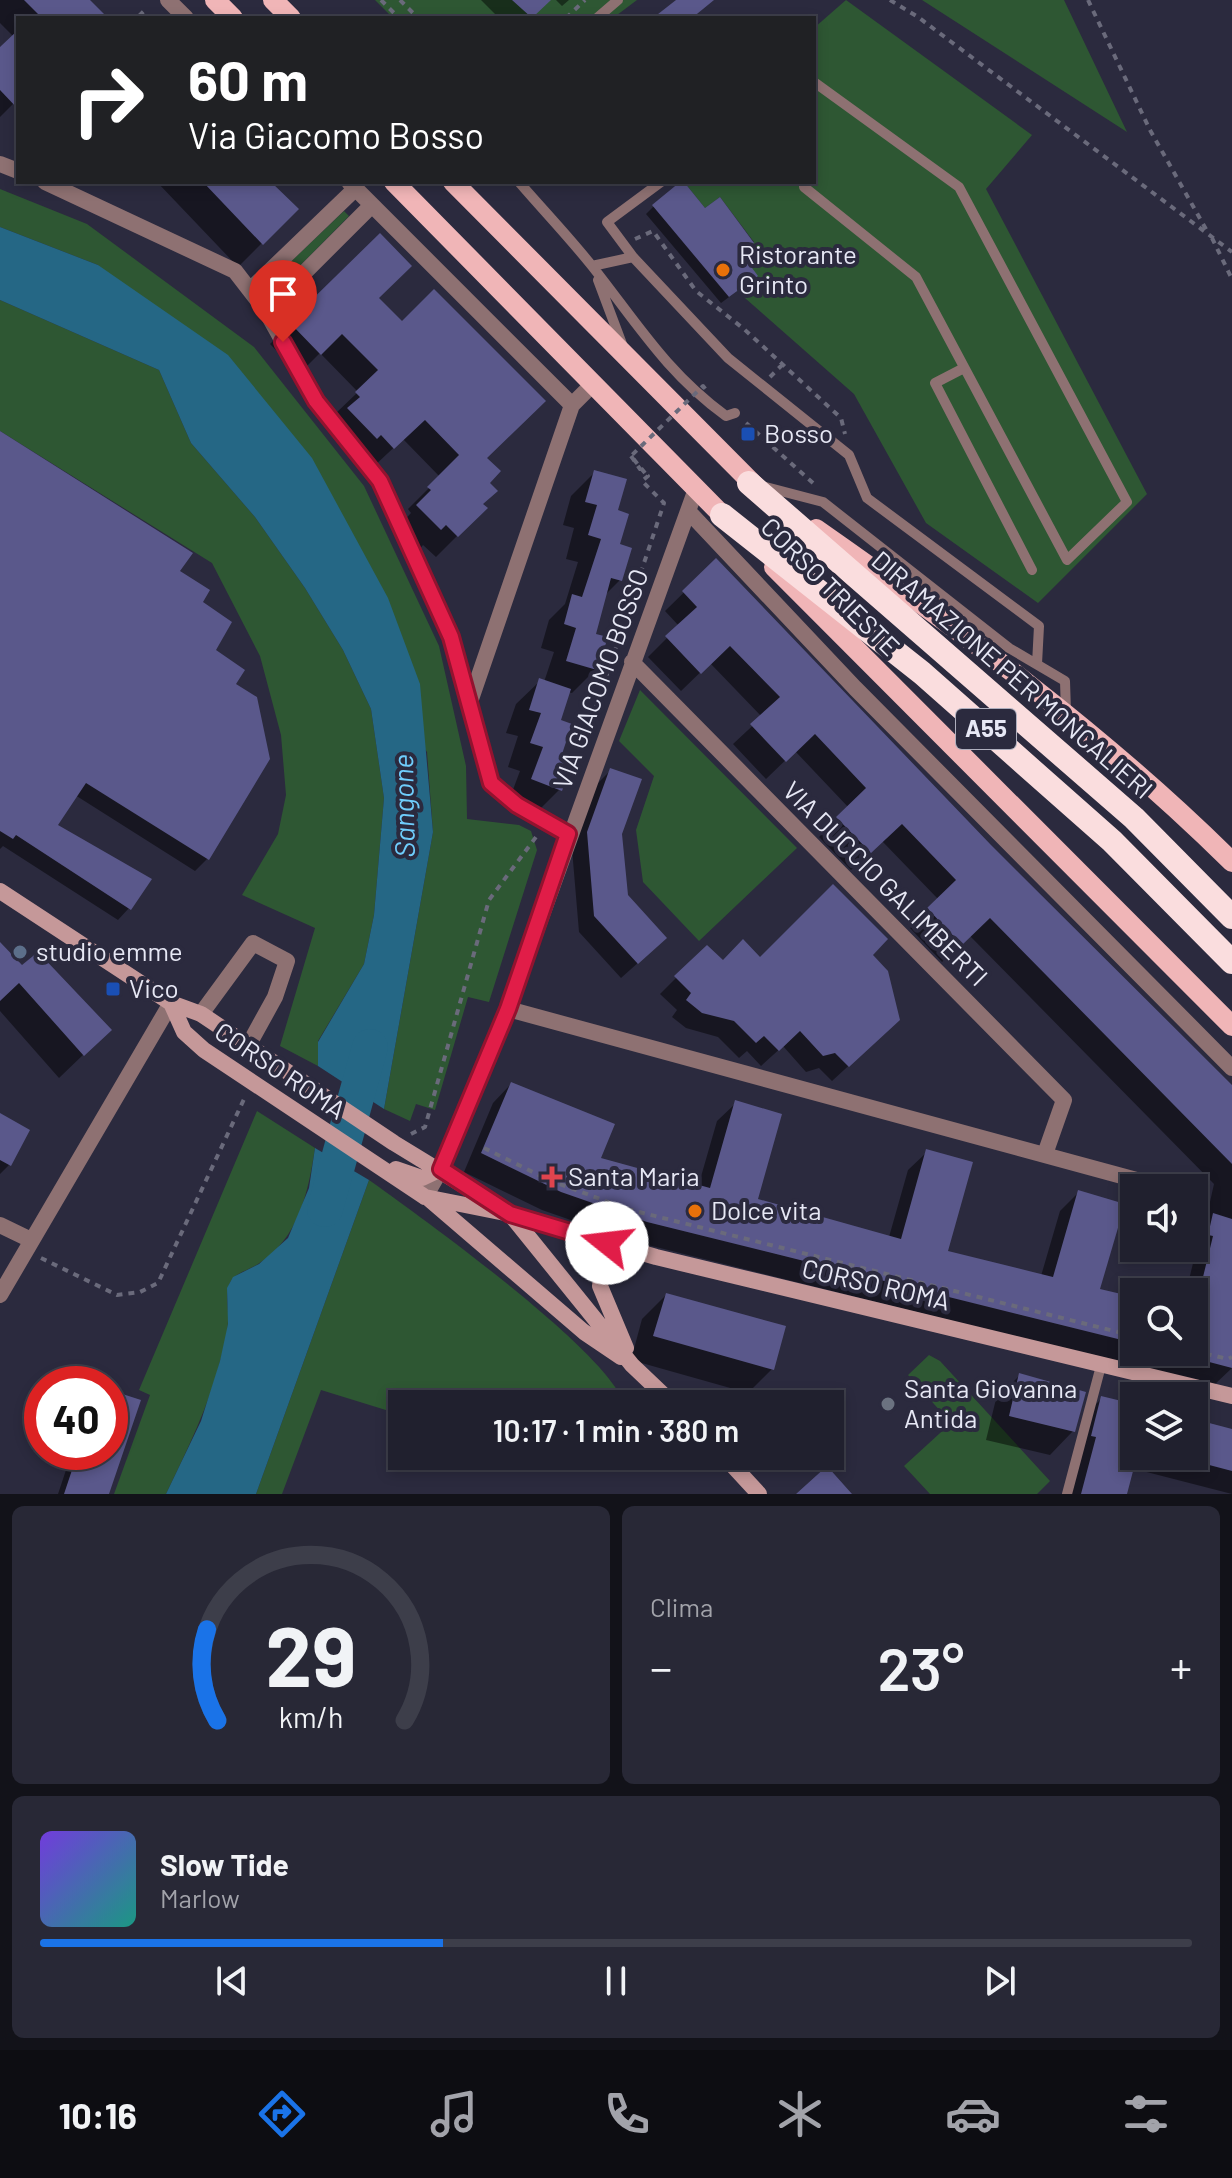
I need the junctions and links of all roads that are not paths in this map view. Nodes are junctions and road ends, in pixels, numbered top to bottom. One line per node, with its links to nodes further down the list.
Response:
1 (168, 0): 5 (street)
2 (215, 0): 6 (main road)
3 (273, 0): 7 (main road)
4 (618, 0): 8 (lane)
5 (184, 16)
6 (231, 16)
7 (289, 16)
8 (599, 16)
9 (816, 83): 23 (lane)
10 (49, 184): 20 (street)
11 (396, 184): 24 (main road, CORSO TRIESTE)
12 (455, 184): 22 (main road, CORSO TRIESTE)
13 (521, 184): 19 (lane)
14 (658, 184): 18 (lane)
15 (804, 184): 23 (lane)
16 (352, 185): 17 (street); 20 (street)
17 (372, 205): 21 (street); 25 (street)
18 (633, 257): 19 (lane); 33 (lane)
19 (592, 266): 22 (lane); 26 (lane)
20 (251, 289): 21 (street)
21 (266, 311): 34 (street)
22 (629, 361): 27 (main road, CORSO TRIESTE)
23 (964, 368): 31 (lane)
24 (593, 384): 25 (street); 28 (main road, CORSO TRIESTE)
25 (572, 405): 34 (street)
26 (735, 413)
27 (749, 483): 33 (lane); 35 (main road, CORSO TRIESTE); 39 (highway, DIRAMAZIONE PER MONCALIERI / A55)
28 (696, 489): 29 (street, VIA GIACOMO BOSSO); 30 (main road, CORSO TRIESTE)
29 (689, 512): 32 (street, VIA GIACOMO BOSSO); 46 (street)
30 (722, 515): 40 (highway, A55); 44 (main road, CORSO TRIESTE)
31 (1032, 570)
32 (632, 662): 36 (street, VIA GIACOMO BOSSO); 47 (street, VIA DUCCIO GALIMBERTI)
33 (1037, 664): 35 (lane)
34 (470, 702): 36 (street)
35 (1066, 714): 37 (main road, CORSO TRIESTE)
36 (568, 834): 42 (street, VIA GIACOMO BOSSO)
37 (1232, 862)
38 (0, 891): 41 (street, CORSO ROMA)
39 (1232, 917)
40 (1232, 962)
41 (171, 1003): 43 (street, CORSO ROMA); 48 (street, CORSO ROMA); 54 (street)
42 (508, 1009): 47 (street); 49 (street, VIA GIACOMO BOSSO)
43 (201, 1014): 45 (street, CORSO ROMA); 45 (street)
44 (1232, 1026)
45 (248, 1046): 49 (street, CORSO ROMA)
46 (1232, 1068)
47 (1045, 1154): 50 (street)
48 (369, 1160): 49 (street); 51 (street, CORSO ROMA)
49 (441, 1169): 51 (street, VIA GIACOMO BOSSO); 52 (street, CORSO ROMA)
50 (1120, 1175)
51 (425, 1197): 52 (street, CORSO ROMA); 58 (street)
52 (510, 1214): 55 (street, CORSO ROMA); 58 (street)
53 (0, 1225): 54 (street)
54 (31, 1240): 56 (street)
55 (607, 1243): 57 (street, CORSO ROMA); 58 (street)
56 (0, 1295)
57 (1102, 1362): 60 (street, CORSO ROMA); 63 (lane)
58 (632, 1365): 59 (street)
59 (658, 1390)
60 (1232, 1396)
61 (737, 1470): 62 (street)
62 (759, 1494)
63 (1067, 1494)

